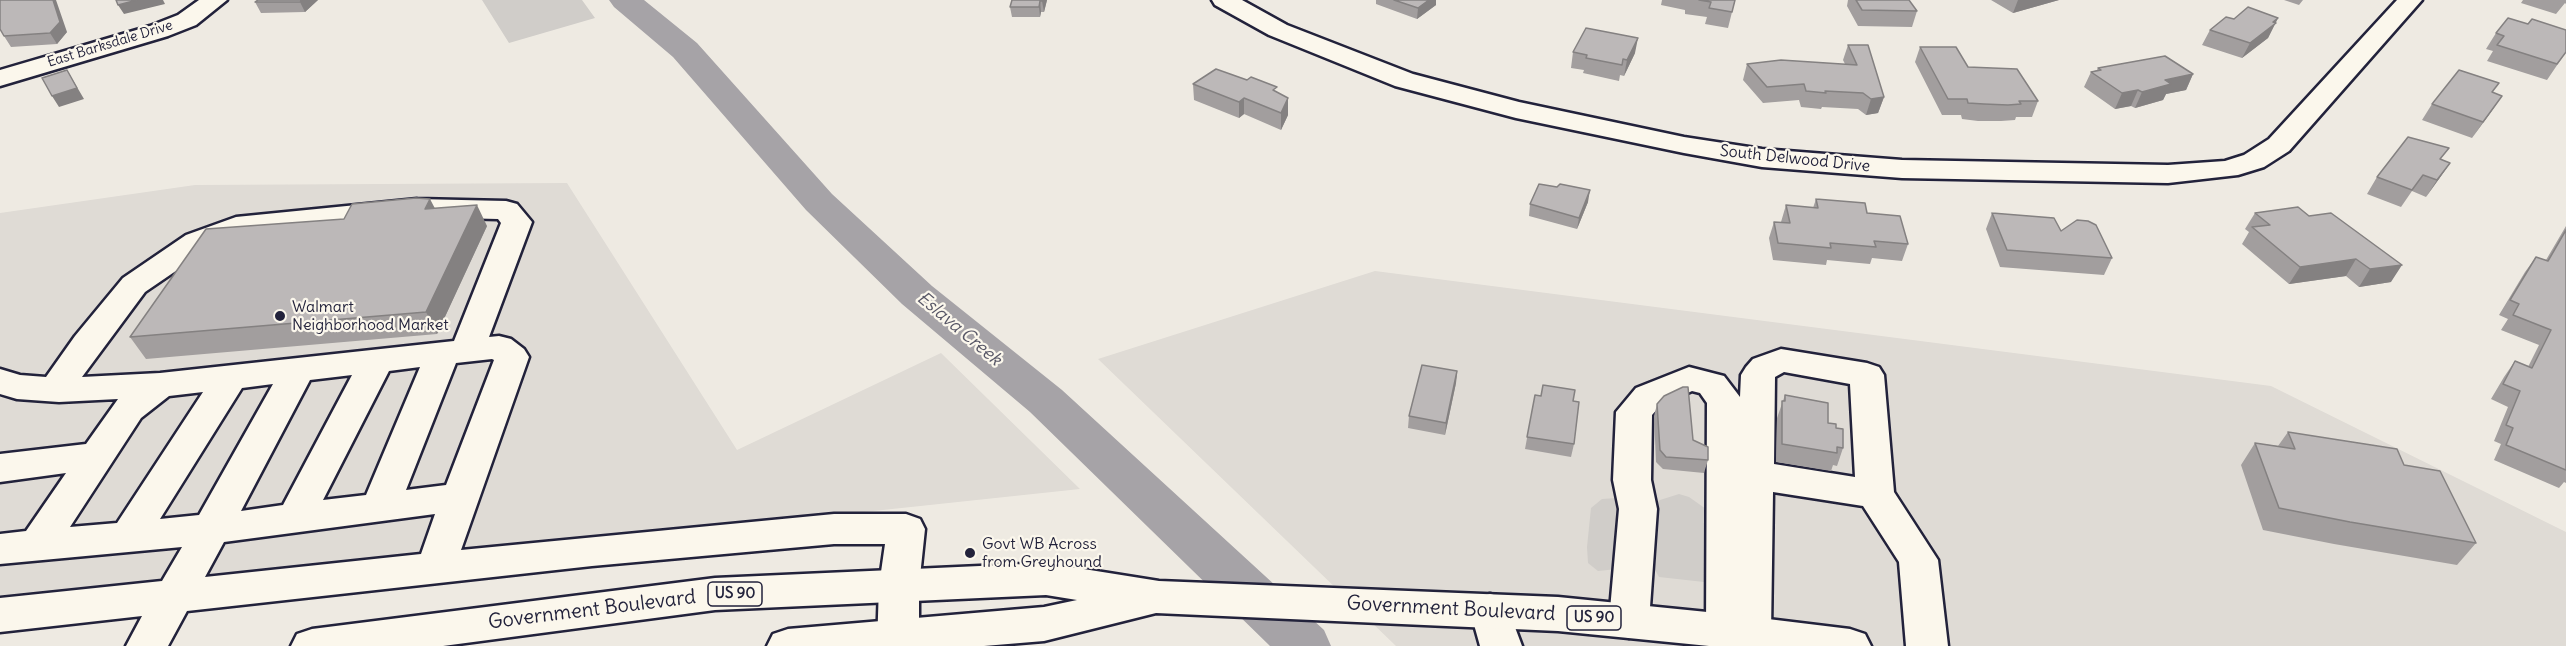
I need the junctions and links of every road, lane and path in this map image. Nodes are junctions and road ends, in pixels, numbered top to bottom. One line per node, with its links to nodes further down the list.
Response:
1 (215, 0): 4 (street, East Barksdale Drive)
2 (1224, 0): 3 (street, South Delwood Drive)
3 (2410, 0)
4 (0, 78)
5 (455, 352): 6 (street); 11 (street); 16 (street); 17 (street)
6 (377, 360): 7 (street); 18 (street)
7 (300, 369): 8 (street); 19 (street)
8 (231, 377): 10 (street); 20 (street)
9 (0, 381): 11 (street)
10 (160, 385): 11 (street); 12 (street)
11 (59, 390)
12 (98, 456): 13 (street); 21 (street)
13 (0, 468)
14 (1753, 475): 15 (street); 15 (street); 30 (street)
15 (1875, 494): 36 (street)
16 (460, 497): 17 (street); 23 (street)
17 (380, 507): 18 (street)
18 (296, 518): 19 (street)
19 (211, 529): 20 (street); 25 (street)
20 (129, 536): 21 (street)
21 (38, 544): 22 (street)
22 (0, 549)
23 (436, 567): 24 (street); 25 (street)
24 (899, 586): 26 (street, Government Boulevard / US 90); 31 (street); 34 (street, Government Boulevard / US 90)
25 (174, 596): 27 (street); 33 (street)
26 (1159, 597): 29 (street, Government Boulevard / US 90); 31 (street, Government Boulevard / US 90)
27 (0, 615)
28 (1629, 621): 29 (street, Government Boulevard / US 90); 30 (street, Government Boulevard / US 90); 30 (street)
29 (1496, 628)
30 (1739, 632): 32 (street, Government Boulevard / US 90)
31 (898, 641): 35 (street, Government Boulevard / US 90)
32 (1827, 645)
33 (147, 646)
34 (312, 646)
35 (788, 646)
36 (1927, 646)

